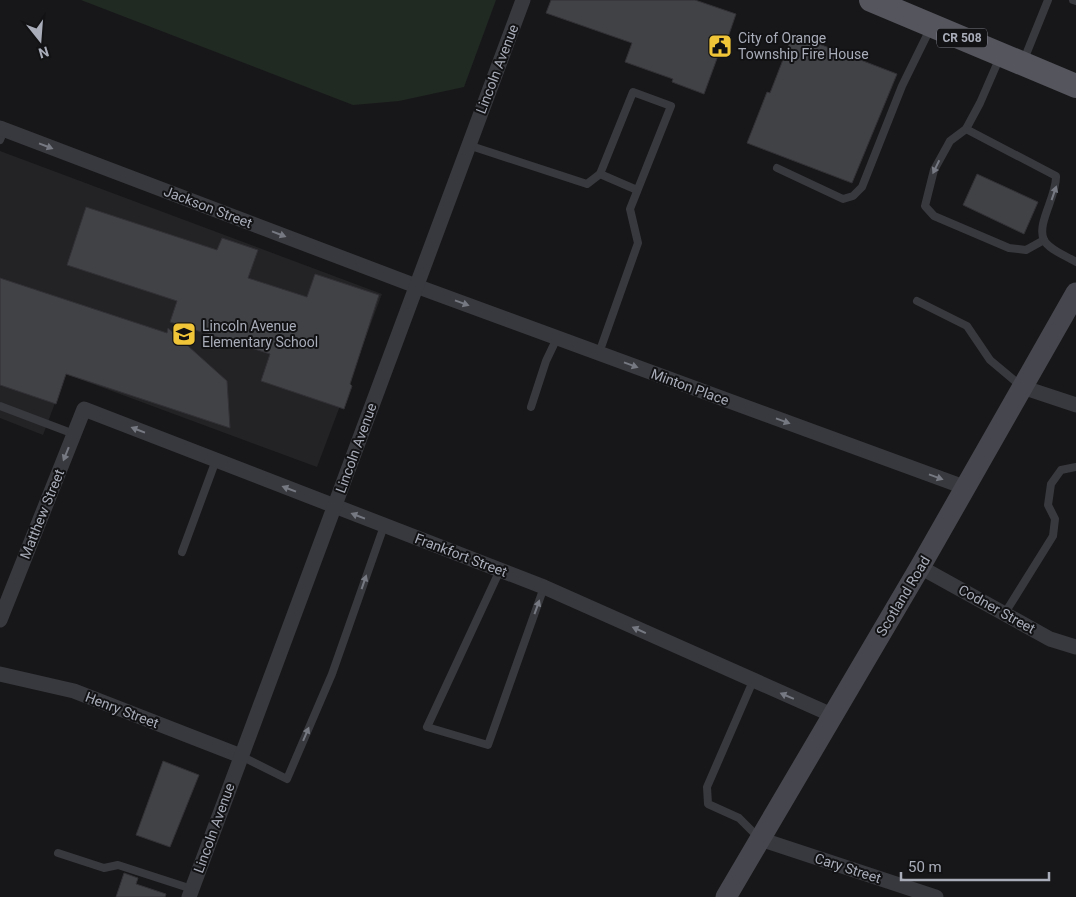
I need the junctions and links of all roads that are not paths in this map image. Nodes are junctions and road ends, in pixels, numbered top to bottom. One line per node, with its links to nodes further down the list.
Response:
1 (523, 0): 10 (street, Lincoln Avenue)
2 (872, 0): 4 (main road, CR 508)
3 (1048, 0): 6 (lane)
4 (932, 25): 5 (main road, CR 508); 11 (lane)
5 (1001, 55): 6 (main road, CR 508); 8 (lane)
6 (1023, 64): 7 (main road, CR 508)
7 (1076, 86)
8 (966, 129): 14 (lane, one-way to 8); 14 (lane, one-way to 14)
9 (1, 133): 16 (street, Jackson Street, one-way to 16)
10 (468, 146): 12 (lane); 16 (street, Lincoln Avenue)
11 (777, 168)
12 (600, 174): 13 (lane); 13 (lane)
13 (637, 190): 20 (lane)
14 (1044, 240): 15 (lane)
15 (1076, 262)
16 (416, 286): 19 (street, Minton Place, one-way to 19); 30 (street, Lincoln Avenue)
17 (1076, 292): 21 (main road, Scotland Road)
18 (917, 301): 21 (lane)
19 (557, 338): 20 (street, Minton Place); 24 (lane)
20 (598, 353): 29 (street, Minton Place, one-way to 29)
21 (1022, 387): 22 (street); 29 (main road, Scotland Road)
22 (1076, 405)
23 (0, 406): 26 (lane)
24 (531, 407)
25 (84, 408): 26 (street, Matthew Street); 27 (street, Frankfort Street, one-way to 25)
26 (74, 434): 37 (street, Matthew Street, one-way to 37)
27 (216, 460): 30 (street, Frankfort Street, one-way to 27); 32 (lane)
28 (1076, 467): 36 (lane)
29 (964, 487): 33 (main road, Scotland Road)
30 (334, 507): 31 (street, Frankfort Street, one-way to 30); 42 (street, Lincoln Avenue)
31 (384, 526): 34 (street, Frankfort Street); 42 (lane, one-way to 31)
32 (182, 552)
33 (920, 567): 36 (street, Codner Street); 41 (main road, Scotland Road)
34 (500, 570): 35 (street, Frankfort Street); 35 (lane, one-way to 35)
35 (544, 587): 40 (street, Frankfort Street, one-way to 35)
36 (1005, 612): 38 (street, Codner Street)
37 (0, 620)
38 (1076, 647)
39 (0, 674): 42 (street, Henry Street)
40 (753, 681): 41 (street, Frankfort Street, one-way to 40); 43 (lane)
41 (832, 715): 43 (main road, Scotland Road)
42 (240, 756): 45 (street, Lincoln Avenue)
43 (760, 838): 46 (main road, Scotland Road); 47 (street, Cary Street)
44 (58, 853): 45 (lane)
45 (191, 893)
46 (726, 897)
47 (936, 897)

